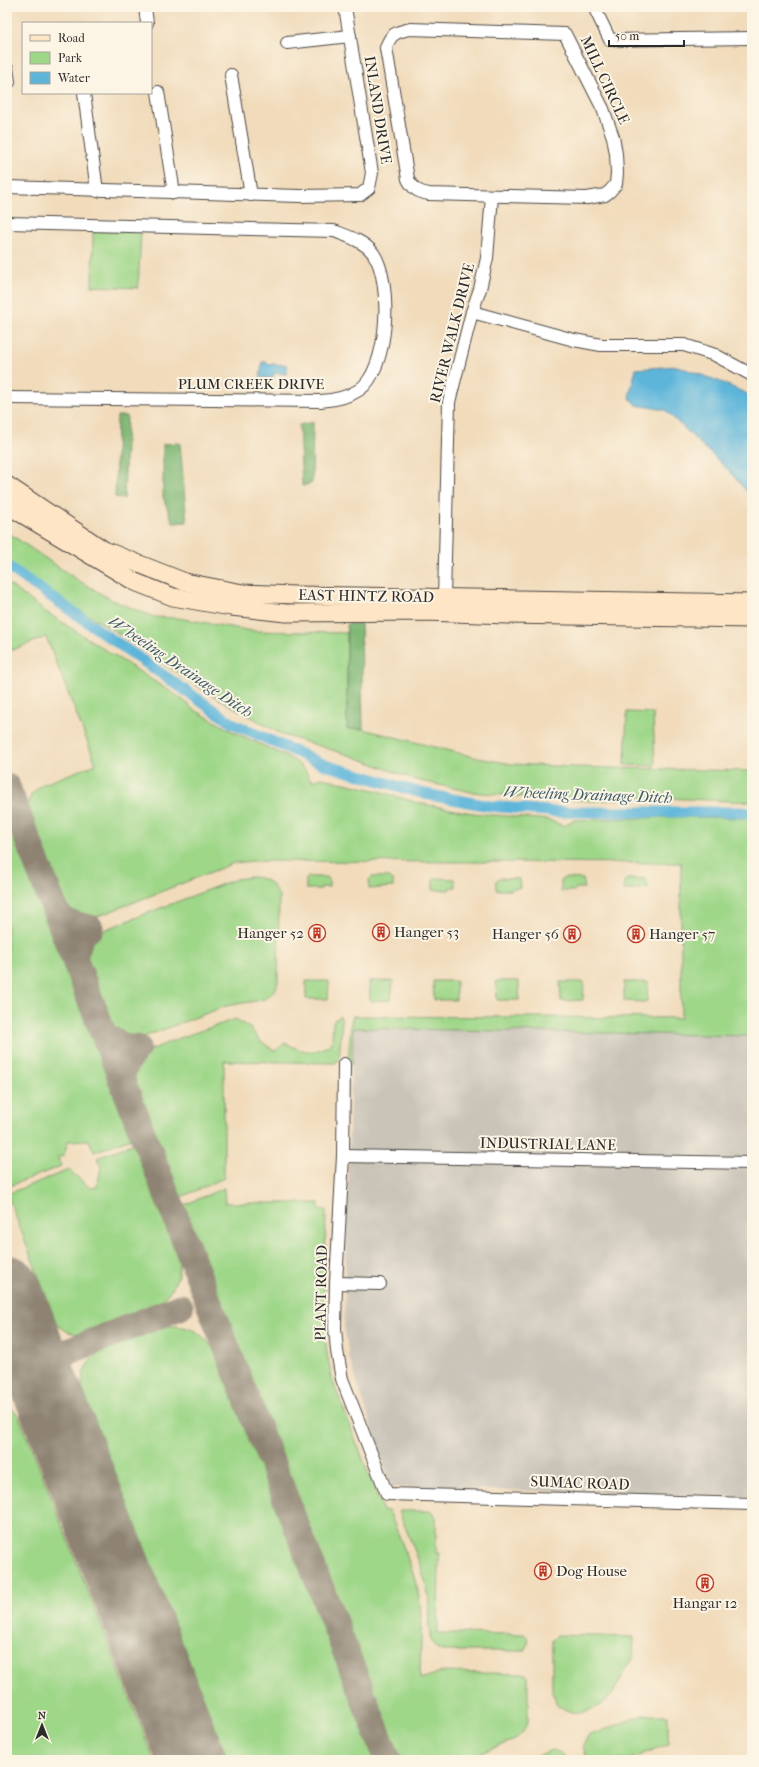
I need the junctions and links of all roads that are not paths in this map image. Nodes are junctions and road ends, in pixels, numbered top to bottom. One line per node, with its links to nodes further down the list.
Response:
1 (145, 7): 4 (street)
2 (346, 7): 5 (street, INLAND DRIVE)
3 (594, 7): 6 (street)
4 (147, 22)
5 (350, 36): 7 (street); 16 (street, INLAND DRIVE)
6 (752, 38)
7 (287, 43)
8 (7, 68): 10 (street)
9 (231, 75): 16 (street)
10 (9, 82)
11 (158, 92): 15 (street)
12 (84, 94): 14 (street)
13 (7, 187): 14 (street, INLAND DRIVE)
14 (97, 190): 15 (street, INLAND DRIVE)
15 (174, 192): 16 (street, INLAND DRIVE)
16 (251, 194)
17 (492, 196): 17 (street, MILL CIRCLE); 19 (street, RIVER WALK DRIVE)
18 (7, 223): 21 (street, PLUM CREEK DRIVE)
19 (472, 312): 20 (street); 24 (street, RIVER WALK DRIVE)
20 (752, 375)
21 (7, 398)
22 (7, 485): 24 (main road, EAST HINTZ ROAD)
23 (7, 505): 26 (main road, EAST HINTZ ROAD)
24 (444, 598): 25 (main road, EAST HINTZ ROAD)
25 (752, 603)
26 (752, 620)
27 (344, 1064): 28 (street, PLANT ROAD)
28 (344, 1156): 29 (street, INDUSTRIAL LANE); 30 (street, PLANT ROAD)
29 (752, 1163)
30 (336, 1283): 31 (street); 32 (street, PLANT ROAD)
31 (380, 1284)
32 (406, 1494): 33 (street, SUMAC ROAD)
33 (752, 1504)

